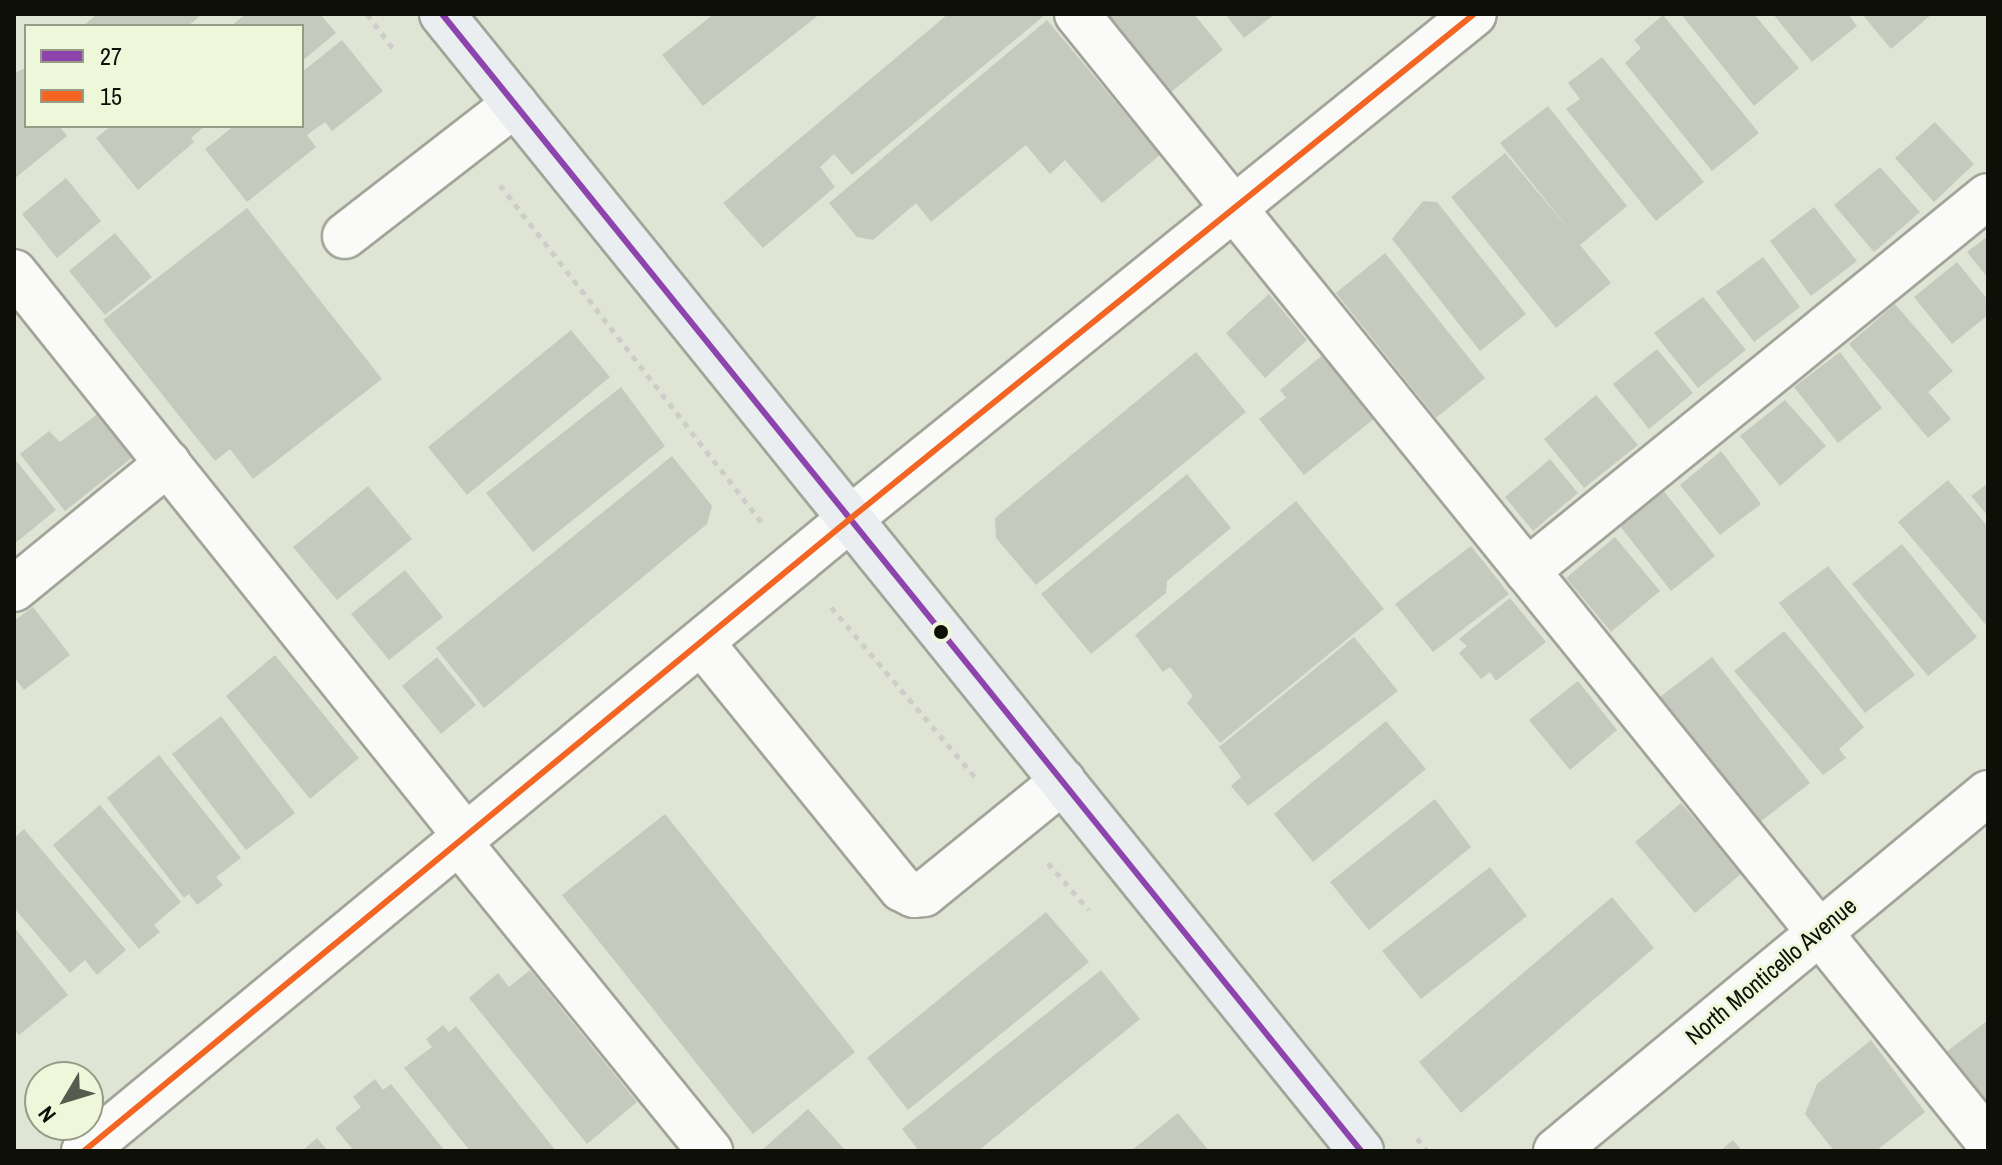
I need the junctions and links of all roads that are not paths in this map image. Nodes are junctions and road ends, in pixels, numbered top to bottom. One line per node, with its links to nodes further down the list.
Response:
1 (442, 14): 4 (main road)
2 (1077, 14): 6 (street)
3 (1474, 14): 6 (street)
4 (515, 104): 7 (street); 10 (main road)
5 (1988, 196): 11 (street)
6 (1234, 208): 10 (street); 11 (street)
7 (345, 236)
8 (14, 272): 9 (street)
9 (168, 463): 12 (street); 16 (street)
10 (851, 518): 13 (street); 14 (main road)
11 (1527, 571): 17 (street)
12 (14, 589)
13 (701, 642): 14 (street); 16 (street)
14 (1063, 781): 21 (main road)
15 (1988, 793): 17 (street, North Monticello Avenue)
16 (461, 838): 19 (street); 20 (street)
17 (1818, 931): 18 (street); 22 (street, North Monticello Avenue)
18 (1988, 1141)
19 (84, 1151)
20 (710, 1151)
21 (1361, 1151)
22 (1556, 1151)

